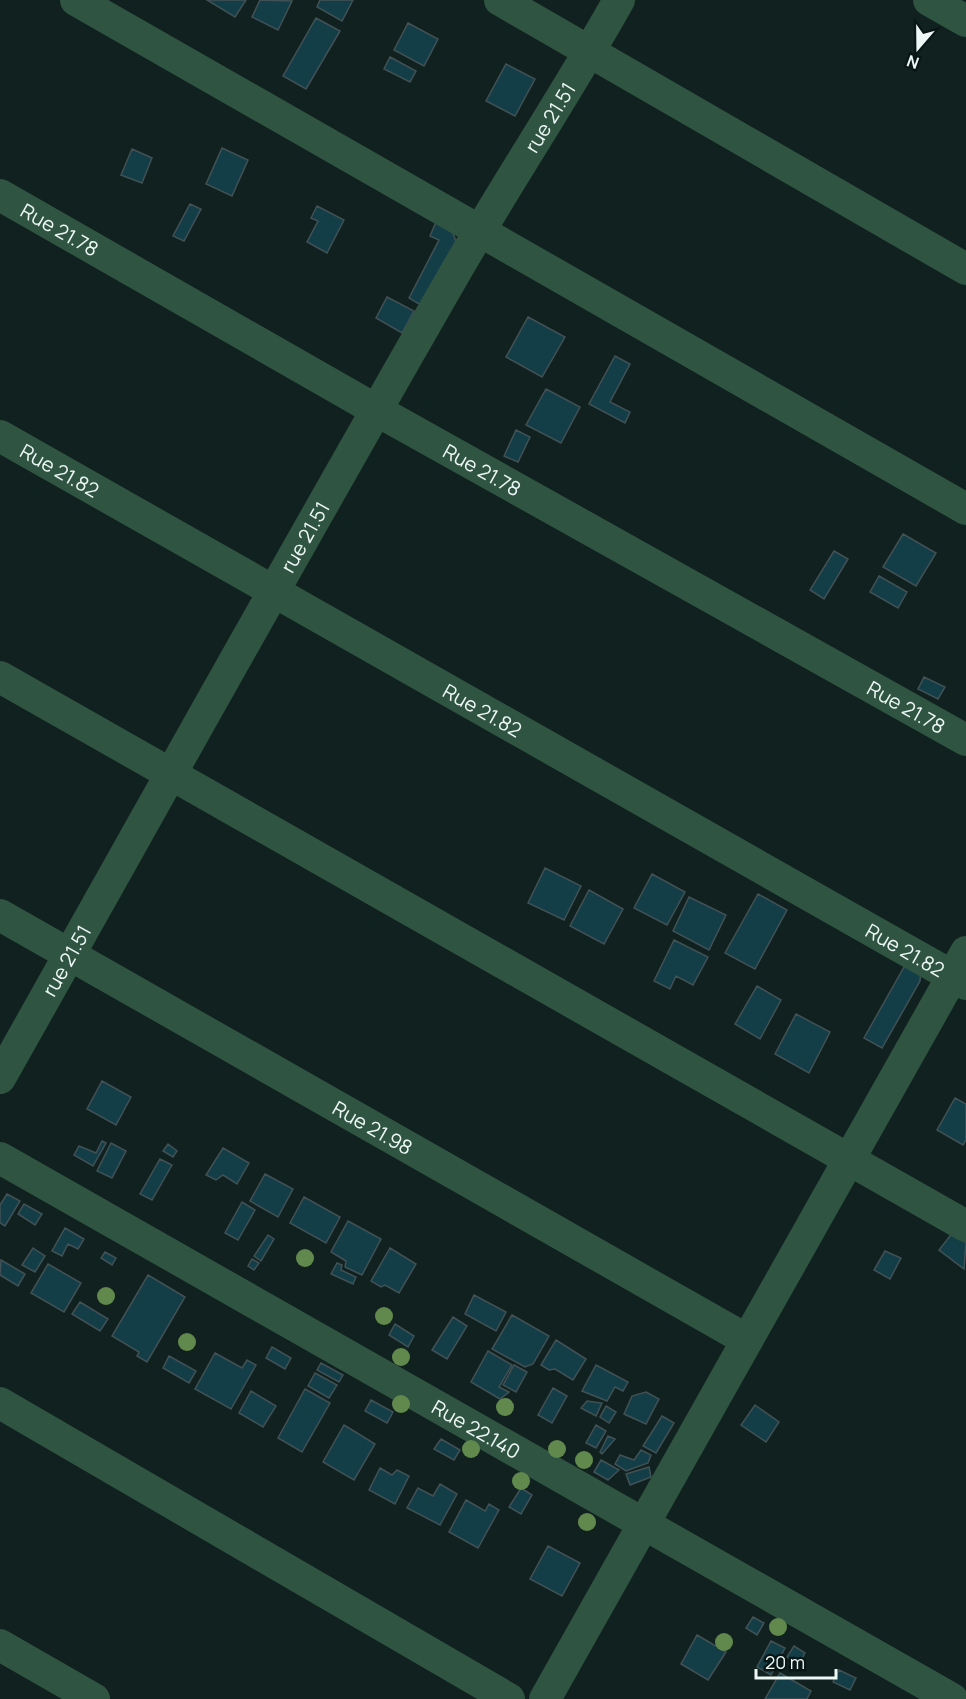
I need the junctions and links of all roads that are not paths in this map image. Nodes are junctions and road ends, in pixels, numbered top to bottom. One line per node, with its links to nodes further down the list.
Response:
1 (76, 0): 8 (street)
2 (500, 0): 6 (street)
3 (619, 0): 6 (street, rue 21.51)
4 (929, 0): 5 (street)
5 (966, 21)
6 (590, 52): 8 (street, rue 21.51); 9 (street)
7 (0, 195): 10 (street, Rue 21.78)
8 (479, 231): 10 (street, rue 21.51); 12 (street)
9 (966, 269)
10 (376, 411): 13 (street, rue 21.51); 15 (street, Rue 21.78)
11 (0, 436): 13 (street, Rue 21.82)
12 (966, 509)
13 (274, 592): 16 (street, rue 21.51); 19 (street, Rue 21.82)
14 (0, 677): 16 (street)
15 (966, 740)
16 (172, 774): 18 (street, rue 21.51); 22 (street)
17 (0, 915): 18 (street, Rue 21.98)
18 (70, 954): 20 (street, rue 21.51); 24 (street, Rue 21.98)
19 (962, 971): 22 (street)
20 (0, 1078)
21 (0, 1158): 26 (street, Rue 22.140)
22 (850, 1159): 23 (street); 24 (street)
23 (966, 1226)
24 (747, 1340): 26 (street)
25 (0, 1403): 29 (street)
26 (643, 1526): 30 (street); 31 (street, Rue 22.140)
27 (0, 1645): 28 (street)
28 (94, 1699)
29 (508, 1699)
30 (545, 1699)
31 (952, 1699)

